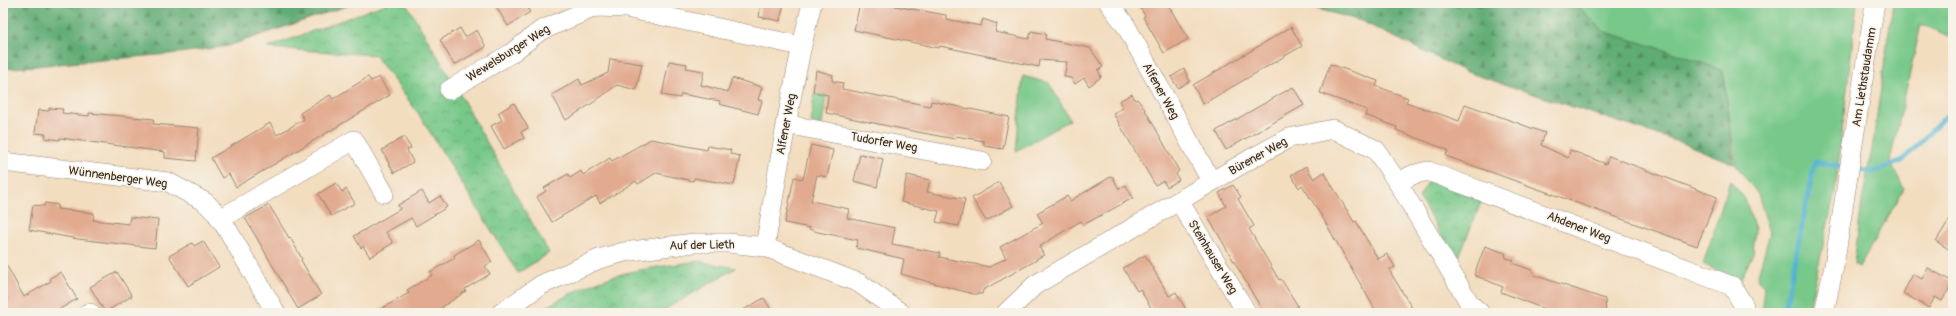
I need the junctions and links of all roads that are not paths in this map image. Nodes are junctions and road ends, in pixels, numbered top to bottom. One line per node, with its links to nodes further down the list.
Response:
1 (812, 3): 4 (street, Alfener Weg)
2 (1109, 3): 9 (street, Alfener Weg)
3 (1876, 3): 22 (street, Am Liethstaudamm)
4 (801, 46): 5 (street, Wewelsburger Weg); 6 (street, Alfener Weg)
5 (449, 90)
6 (785, 124): 7 (street, Tudorfer Weg); 14 (street, Alfener Weg)
7 (982, 161)
8 (3, 162): 13 (street, Wünnenberger Weg)
9 (1211, 181): 10 (street, Bürener Weg); 12 (street, Bürener Weg)
10 (1398, 183): 20 (street, Bürener Weg); 21 (street, Ahdener Weg)
11 (384, 193): 13 (street)
12 (1179, 202): 18 (street, Bürener Weg); 19 (street, Steinhauser Weg)
13 (220, 219): 15 (street, Wünnenberger Weg)
14 (765, 247): 16 (street, Auf der Lieth); 17 (street, Auf der Lieth)
15 (276, 313)
16 (501, 313)
17 (901, 313)
18 (1006, 313)
19 (1246, 313)
20 (1480, 313)
21 (1742, 313)
22 (1824, 313)

